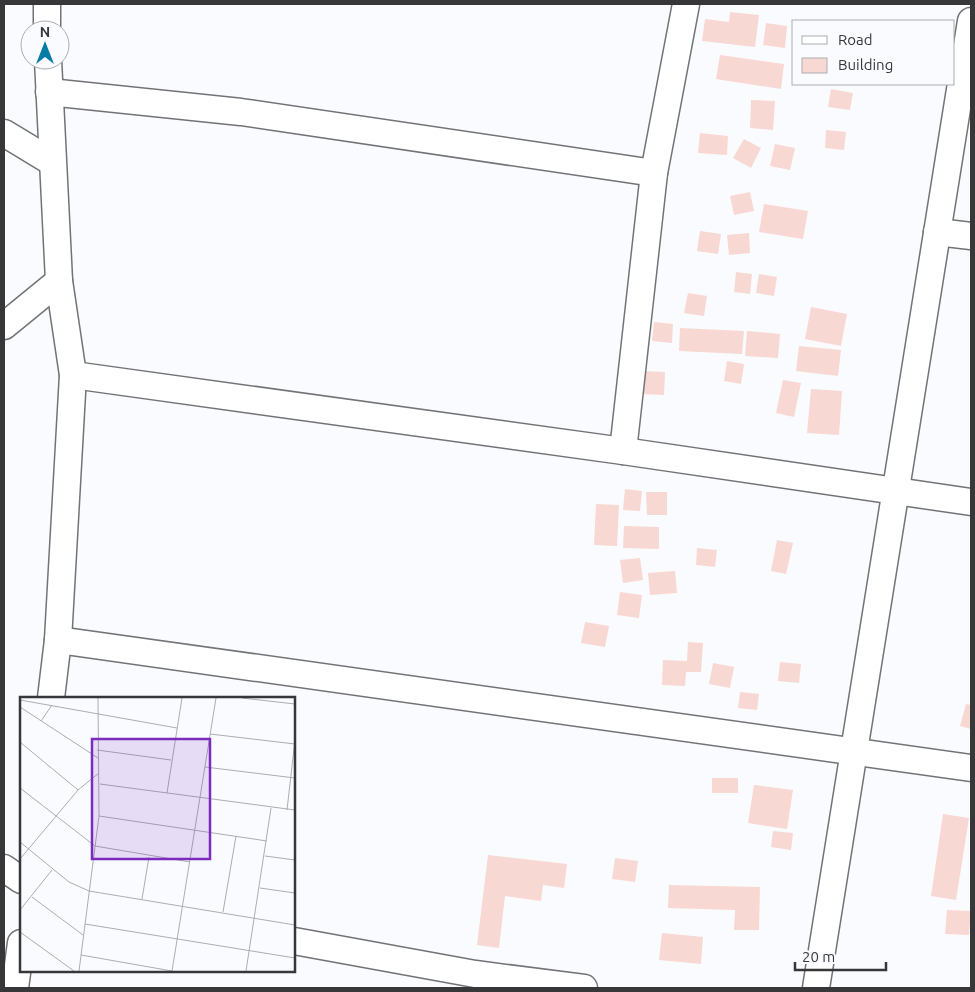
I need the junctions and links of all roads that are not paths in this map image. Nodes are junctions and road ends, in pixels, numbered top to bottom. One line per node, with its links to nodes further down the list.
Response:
1 (47, 4): 3 (street)
2 (686, 4): 9 (street)
3 (47, 20)
4 (971, 21): 10 (street)
5 (48, 70): 6 (street)
6 (49, 92): 8 (street); 9 (street)
7 (4, 133): 8 (street)
8 (52, 162): 12 (street)
9 (654, 173): 15 (street)
10 (937, 232): 11 (street); 16 (street)
11 (971, 236)
12 (59, 280): 13 (street); 14 (street)
13 (4, 326)
14 (74, 376): 15 (street); 18 (street)
15 (623, 451): 16 (street)
16 (896, 492): 17 (street); 20 (street)
17 (971, 502)
18 (58, 640): 19 (street); 20 (street)
19 (51, 697)
20 (854, 751): 21 (street); 29 (street)
21 (971, 768)
22 (4, 868): 23 (street)
23 (20, 879)
24 (295, 941): 26 (street)
25 (20, 950): 27 (street)
26 (474, 981): 28 (street)
27 (15, 988)
28 (584, 988)
29 (816, 988)

